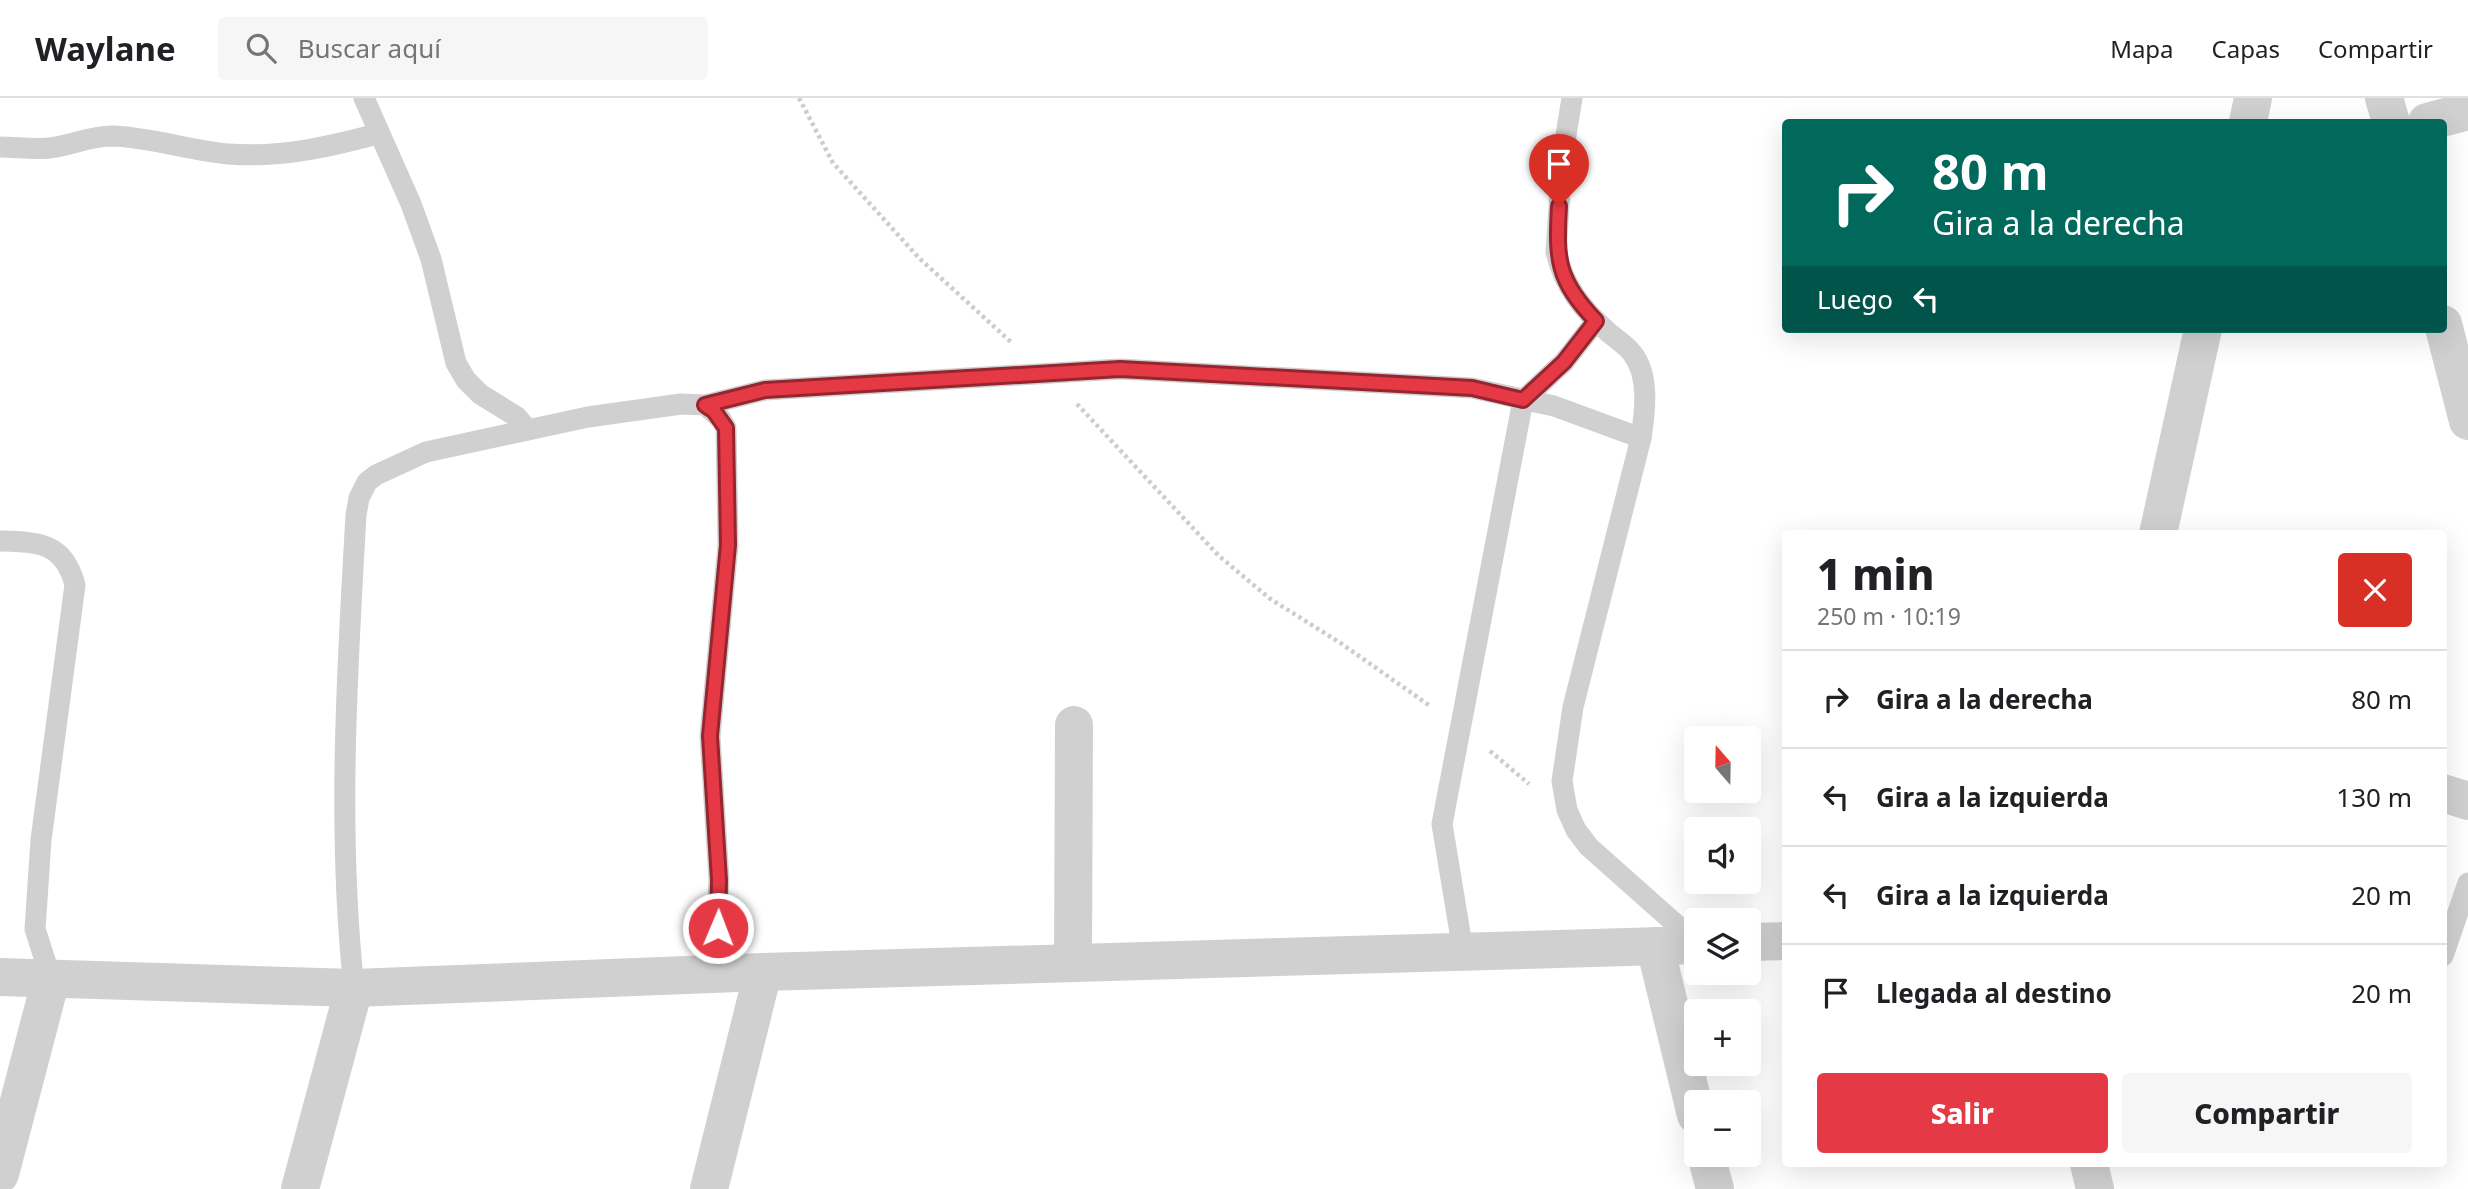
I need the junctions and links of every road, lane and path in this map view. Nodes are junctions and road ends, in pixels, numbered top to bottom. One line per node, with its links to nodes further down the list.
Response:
1 (363, 98): 10 (lane)
2 (799, 98): 15 (path)
3 (1572, 98): 12 (lane)
4 (2253, 98): 7 (street)
5 (2384, 98): 8 (street)
6 (2468, 111): 9 (street)
7 (2249, 119)
8 (2390, 119)
9 (2438, 119)
10 (377, 134): 11 (lane); 19 (lane)
11 (0, 147)
12 (1596, 321): 16 (lane); 20 (lane)
13 (2202, 333): 21 (street)
14 (2445, 333): 18 (street)
15 (1044, 373): 16 (lane); 17 (lane); 24 (path)
16 (1523, 400): 20 (lane); 24 (lane)
17 (705, 405): 19 (lane); 38 (lane)
18 (2468, 421)
19 (528, 430): 41 (lane)
20 (1641, 438): 27 (lane)
21 (2159, 530)
22 (0, 541): 40 (lane)
23 (1074, 725): 36 (street)
24 (1461, 727): 27 (path); 35 (lane)
25 (2447, 794): 26 (street)
26 (2468, 801)
27 (1567, 810): 29 (lane)
28 (2468, 883): 33 (lane)
29 (1684, 932)
30 (1782, 941): 31 (street)
31 (1761, 942)
32 (1684, 944): 34 (street)
33 (2447, 944)
34 (1655, 946): 35 (street); 42 (street)
35 (1463, 951): 36 (street)
36 (1073, 963): 37 (street)
37 (763, 972): 38 (street); 47 (street)
38 (713, 974): 41 (street)
39 (0, 976): 40 (street)
40 (51, 979): 41 (street); 45 (street)
41 (354, 988): 46 (street)
42 (1690, 1090)
43 (1709, 1167): 48 (street)
44 (2090, 1167): 49 (street)
45 (0, 1174)
46 (300, 1189)
47 (709, 1189)
48 (1715, 1189)
49 (2095, 1189)

